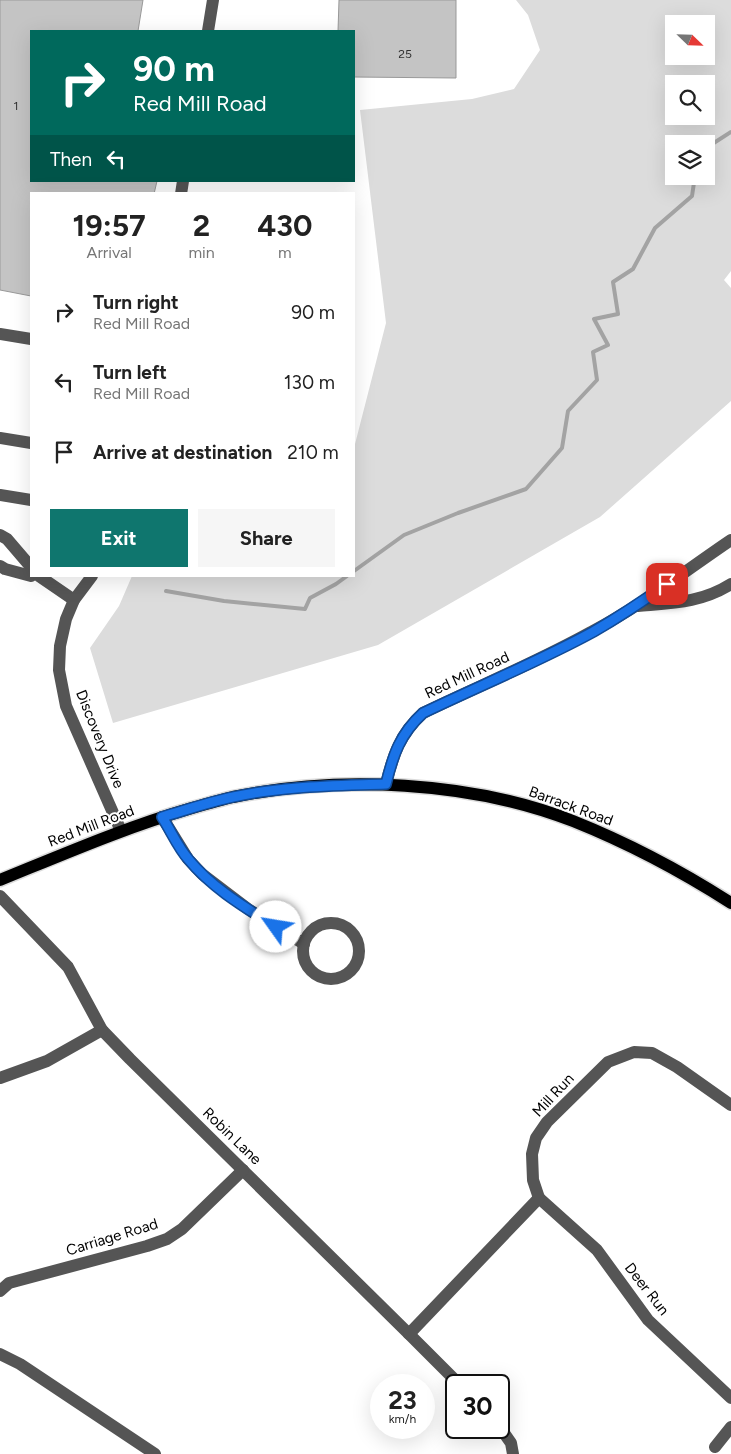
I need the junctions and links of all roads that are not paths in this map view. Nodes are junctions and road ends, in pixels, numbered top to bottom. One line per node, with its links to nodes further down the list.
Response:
1 (213, 0): 2 (street)
2 (208, 30)
3 (0, 334): 4 (street)
4 (30, 339)
5 (0, 438): 6 (street)
6 (30, 443)
7 (0, 495): 8 (street)
8 (30, 500)
9 (0, 535): 12 (street)
10 (731, 540): 18 (street, Red Mill Road)
11 (0, 566): 13 (street)
12 (30, 567)
13 (30, 575)
14 (36, 577): 17 (street)
15 (91, 577): 17 (street, Discovery Drive)
16 (731, 584): 18 (street)
17 (74, 600): 21 (street, Discovery Drive)
18 (635, 607): 19 (street, Red Mill Road)
19 (386, 784): 20 (main road, Red Mill Road); 24 (main road, Barrack Road)
20 (162, 817): 21 (main road, Red Mill Road); 25 (street)
21 (121, 831): 22 (main road, Red Mill Road)
22 (0, 880)
23 (0, 896): 26 (street, Robin Lane)
24 (731, 903)
25 (304, 944): 25 (street)
26 (102, 1030): 27 (street); 29 (street, Robin Lane)
27 (0, 1078)
28 (731, 1105): 30 (street, Mill Run)
29 (243, 1170): 31 (street, Carriage Road); 32 (street, Robin Lane)
30 (539, 1198): 32 (street); 35 (street, Deer Run)
31 (0, 1291)
32 (409, 1334): 34 (street, Robin Lane)
33 (0, 1354): 39 (street)
34 (449, 1374)
35 (731, 1398)
36 (731, 1427): 38 (street)
37 (508, 1439): 40 (street)
38 (715, 1447)
39 (155, 1454)
40 (513, 1454)

